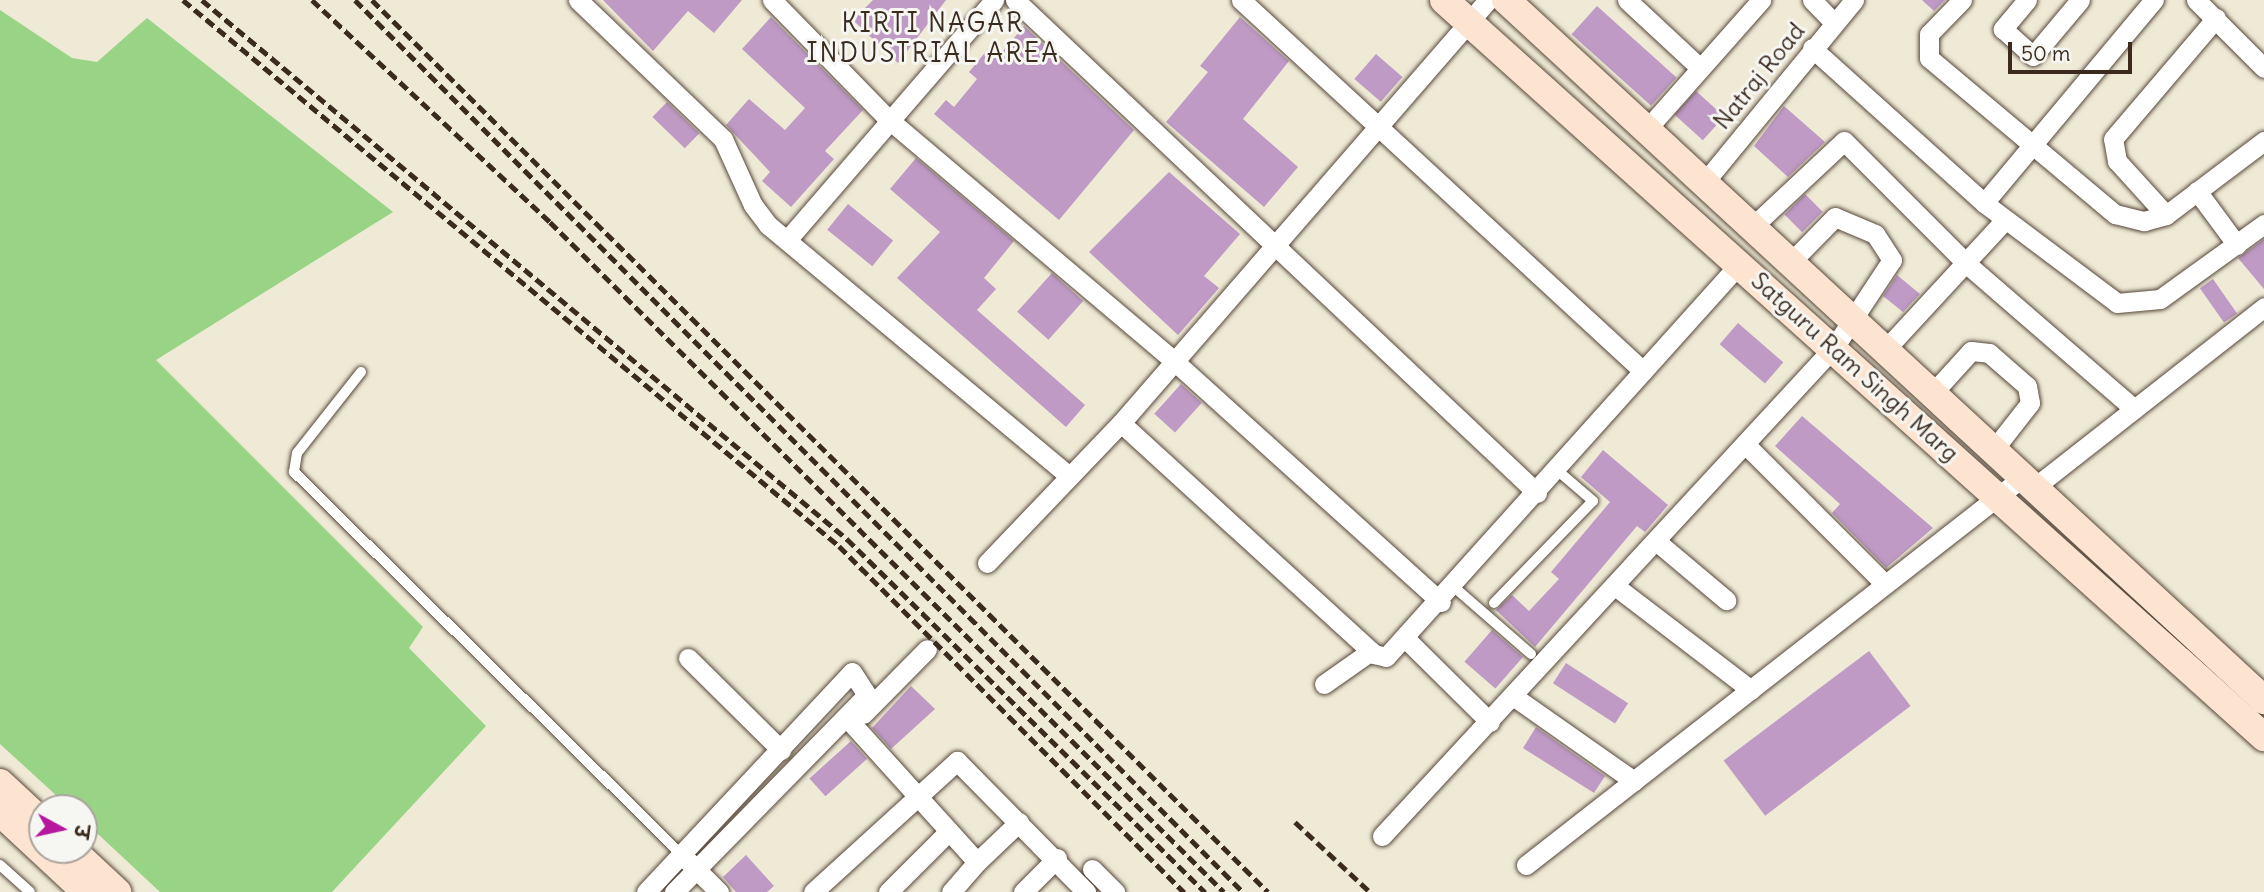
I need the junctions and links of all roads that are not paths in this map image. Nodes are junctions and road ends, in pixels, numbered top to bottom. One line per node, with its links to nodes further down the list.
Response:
1 (578, 0): 36 (street)
2 (772, 0): 24 (street)
3 (994, 0): 24 (street)
4 (1015, 0): 38 (street)
5 (1241, 0): 25 (street)
6 (1444, 0): 19 (main road, Satguru Ram Singh Marg)
7 (1488, 0): 19 (street)
8 (1506, 0): 26 (main road, Satguru Ram Singh Marg)
9 (1627, 0): 22 (street)
10 (1760, 0): 22 (street)
11 (1812, 0): 20 (street)
12 (1854, 0): 20 (street, Natraj Road)
13 (1962, 0): 28 (street)
14 (2027, 0): 15 (street)
15 (2080, 0)
16 (2154, 0): 28 (street)
17 (2196, 0): 18 (street)
18 (2216, 18): 23 (street); 32 (street)
19 (1469, 23): 25 (street); 39 (main road, Satguru Ram Singh Marg)
20 (1834, 23): 21 (street, Natraj Road)
21 (1812, 48): 29 (street, Natraj Road); 31 (street)
22 (1698, 65): 26 (street)
23 (2264, 68)
24 (888, 119): 36 (street); 46 (street)
25 (1377, 124): 38 (street); 47 (street)
26 (1646, 130): 29 (main road, Satguru Ram Singh Marg)
27 (2264, 141): 30 (street)
28 (2028, 145): 31 (street); 32 (street)
29 (1703, 184): 35 (main road, Satguru Ram Singh Marg)
30 (2197, 191): 32 (street); 37 (street)
31 (1984, 203): 33 (street)
32 (2166, 215)
33 (2005, 220): 37 (street); 41 (street)
34 (2264, 224): 37 (street)
35 (1751, 228): 40 (main road, Satguru Ram Singh Marg); 41 (street)
36 (786, 240): 55 (street)
37 (2236, 245)
38 (1272, 247): 46 (street); 57 (street)
39 (1741, 262): 44 (main road, Satguru Ram Singh Marg); 47 (street)
40 (1789, 264): 43 (main road, Satguru Ram Singh Marg); 43 (street)
41 (1968, 265): 45 (street); 50 (street)
42 (2264, 307): 50 (street)
43 (1852, 322): 44 (street); 45 (main road, Satguru Ram Singh Marg)
44 (1835, 345): 52 (street); 58 (main road, Satguru Ram Singh Marg)
45 (1883, 352): 49 (main road, Satguru Ram Singh Marg)
46 (1173, 360): 51 (street); 63 (street)
47 (1643, 371): 54 (street)
48 (361, 372): 87 (lane)
49 (1930, 396): 53 (main road, Satguru Ram Singh Marg); 53 (street)
50 (2134, 409): 56 (street)
51 (1121, 424): 55 (street); 68 (street)
52 (1745, 444): 59 (street); 61 (street)
53 (1991, 453): 56 (main road, Satguru Ram Singh Marg)
54 (1557, 470): 57 (street); 65 (lane)
55 (1069, 476): 60 (street)
56 (2025, 485): 58 (street); 74 (main road, Satguru Ram Singh Marg)
57 (1537, 493): 63 (street)
58 (1997, 497): 61 (street); 77 (main road, Satguru Ram Singh Marg)
59 (1656, 541): 62 (street); 64 (street)
60 (987, 563)
61 (1885, 584): 72 (street)
62 (1615, 586): 72 (street); 73 (street)
63 (1448, 595): 66 (street); 69 (lane)
64 (1726, 600)
65 (1494, 603)
66 (1406, 639): 68 (street); 76 (street)
67 (927, 649): 75 (street)
68 (1371, 651): 71 (street)
69 (1531, 653)
70 (688, 657): 78 (street)
71 (1324, 684)
72 (1751, 690): 79 (street)
73 (1513, 696): 76 (street); 79 (street)
74 (2264, 700)
75 (849, 721): 78 (street); 81 (street); 93 (street)
76 (1490, 722): 86 (street)
77 (2264, 737)
78 (781, 750): 87 (street)
79 (1634, 781): 92 (street)
80 (0, 783): 82 (main road)
81 (916, 795): 84 (street); 85 (street); 101 (street)
82 (28, 809)
83 (0, 812): 96 (main road)
84 (1019, 822): 88 (street); 89 (street)
85 (949, 831): 89 (street); 102 (street)
86 (1382, 836)
87 (682, 855): 93 (street); 98 (street)
88 (1057, 858): 104 (street); 105 (street)
89 (977, 862): 103 (street)
90 (87, 864): 97 (main road)
91 (0, 865): 95 (lane)
92 (1526, 865)
93 (697, 869): 99 (street); 100 (street)
94 (1092, 869): 106 (street)
95 (30, 892)
96 (86, 892)
97 (117, 892)
98 (646, 892)
99 (674, 892)
100 (719, 892)
101 (813, 892)
102 (888, 892)
103 (951, 892)
104 (1023, 892)
105 (1086, 892)
106 (1115, 892)

